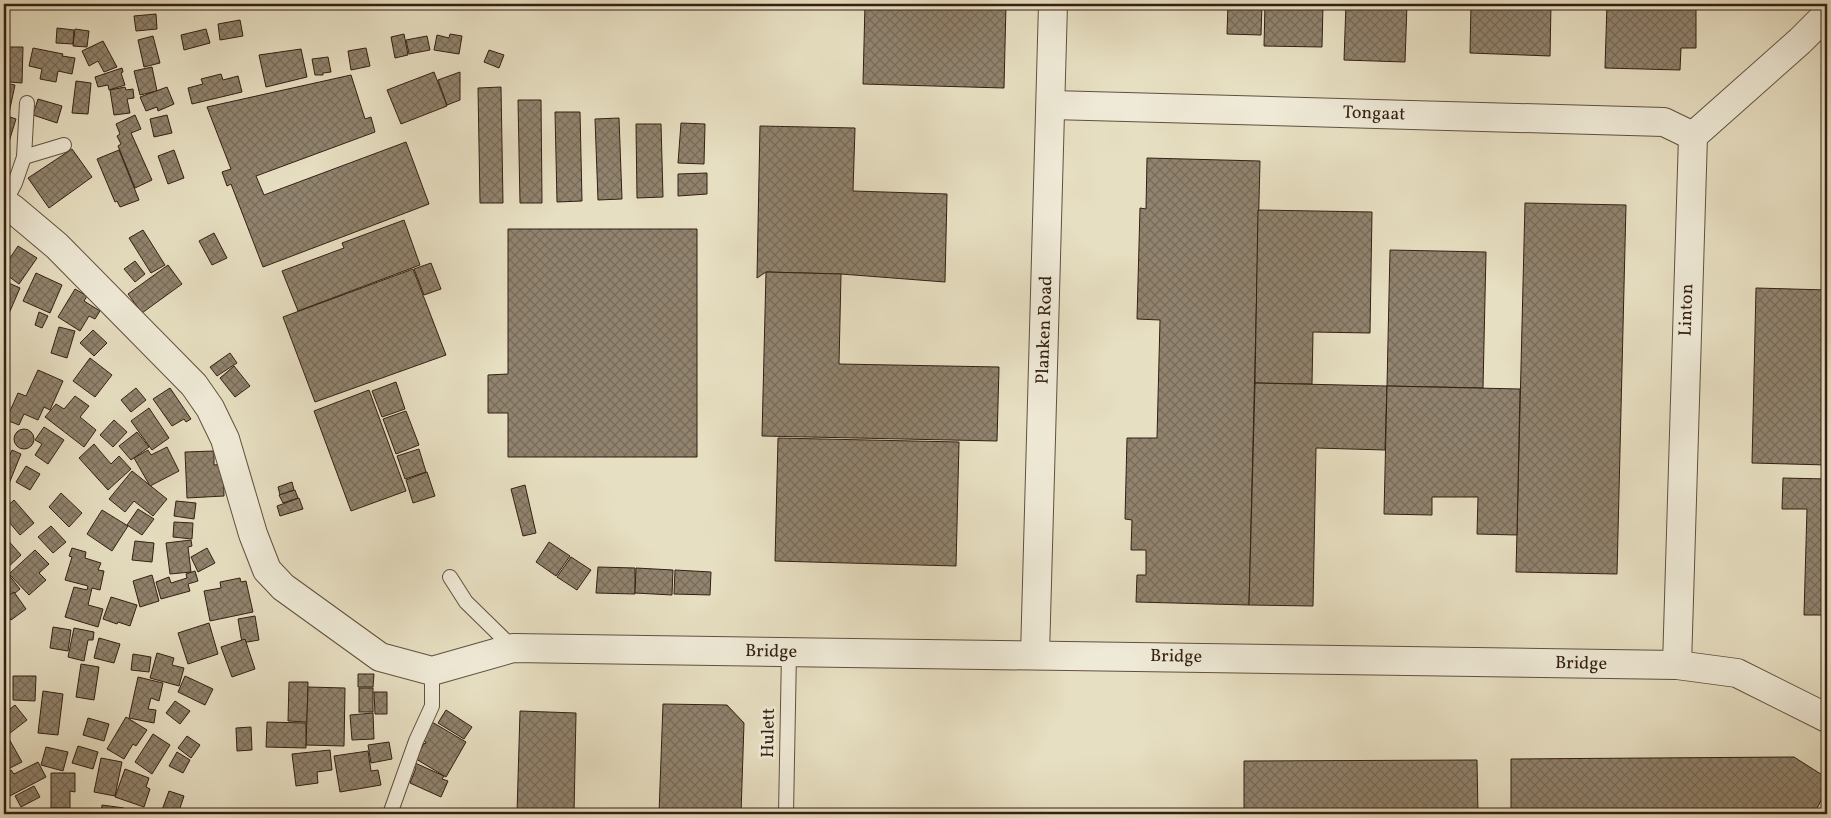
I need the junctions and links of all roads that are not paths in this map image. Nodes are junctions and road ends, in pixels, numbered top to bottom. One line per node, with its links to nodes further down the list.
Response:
1 (1053, 4): 4 (street, Planken Road)
2 (1827, 14): 5 (street)
3 (27, 102): 7 (lane)
4 (1052, 105): 5 (street, Tongaat); 12 (street, Planken Road)
5 (1693, 136): 13 (street, Linton)
6 (64, 145): 7 (lane)
7 (24, 157): 8 (lane)
8 (4, 203): 14 (street)
9 (450, 577): 10 (lane)
10 (513, 648): 11 (street, Bridge); 14 (street, Bridge)
11 (788, 652): 12 (street, Bridge); 17 (lane, Hulett)
12 (1035, 655): 13 (street, Bridge)
13 (1677, 665): 15 (street, Bridge)
14 (432, 671): 16 (lane)
15 (1827, 718)
16 (390, 814)
17 (786, 814)

